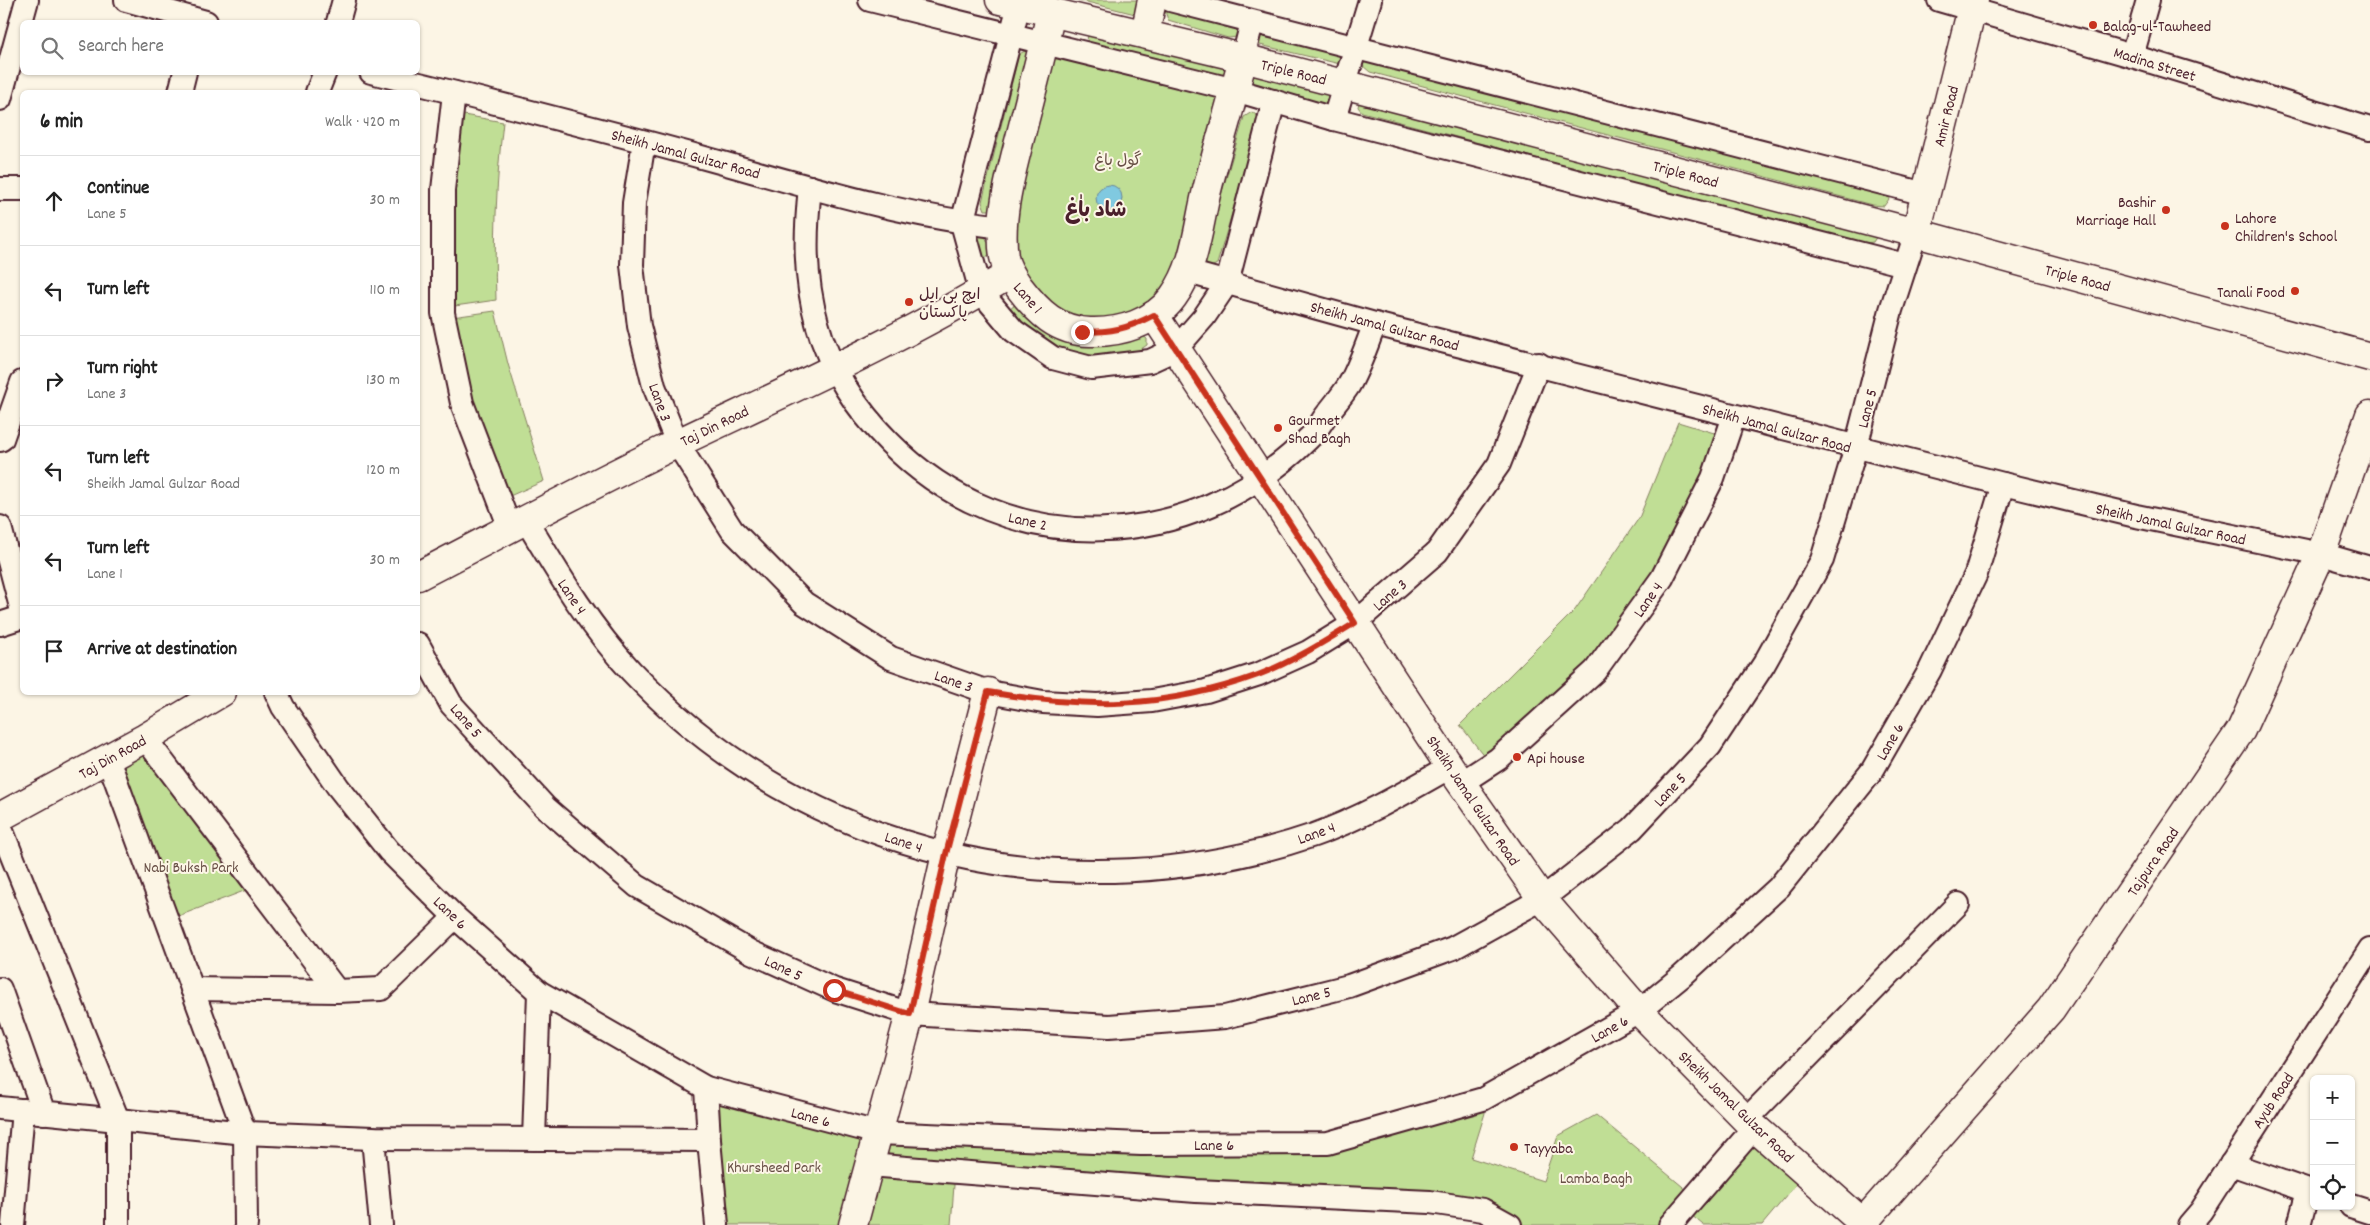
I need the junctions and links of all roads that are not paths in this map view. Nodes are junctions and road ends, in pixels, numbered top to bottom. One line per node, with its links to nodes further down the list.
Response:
1 (27, 0): 13 (street)
2 (126, 0): 14 (street)
3 (344, 0): 15 (street)
4 (870, 0): 18 (street)
5 (1152, 0): 19 (main road)
6 (1170, 0): 16 (street)
7 (1370, 0): 21 (street)
8 (1939, 0): 11 (street, Madina Street)
9 (2148, 0): 22 (street)
10 (1009, 2): 12 (main road, Triple Road); 18 (street)
11 (1973, 4): 22 (street, Madina Street); 40 (main road, Amir Road)
12 (1051, 13): 19 (main road, Triple Road); 20 (main road, Lane 1)
13 (22, 20)
14 (194, 20)
15 (339, 20)
16 (1252, 22): 21 (street); 23 (street)
17 (20, 26): 32 (street)
18 (1011, 34): 20 (street); 41 (street)
19 (1145, 34): 23 (main road, Triple Road)
20 (1044, 43): 30 (street); 42 (main road, Lane 1)
21 (1354, 49): 27 (street); 40 (street)
22 (2132, 56): 35 (street, Madina Street)
23 (1242, 58): 27 (main road, Triple Road); 30 (main road, Lane 1)
24 (184, 75): 28 (street)
25 (324, 75): 29 (street)
26 (383, 75): 31 (street, Sheikh Jamal Gulzar Road)
27 (1343, 84): 34 (street); 43 (main road, Triple Road)
28 (180, 90)
29 (318, 90)
30 (1235, 90): 33 (street); 45 (main road, Lane 1)
31 (454, 93): 36 (street, Sheikh Jamal Gulzar Road); 64 (street, Lane 4)
32 (0, 99)
33 (1274, 101): 34 (street); 47 (street)
34 (1334, 119): 44 (street)
35 (2370, 130)
36 (644, 142): 37 (street, Sheikh Jamal Gulzar Road); 59 (street, Lane 3)
37 (810, 187): 41 (street, Sheikh Jamal Gulzar Road); 54 (street, Lane 2)
38 (0, 188): 39 (street)
39 (20, 189)
40 (1925, 194): 43 (main road, Amir Road)
41 (962, 223): 42 (street, Sheikh Jamal Gulzar Road); 48 (street)
42 (1003, 227): 46 (main road, Lane 1)
43 (1916, 233): 44 (street, Lane 5); 52 (main road, Triple Road)
44 (1906, 265): 60 (street, Lane 5)
45 (1188, 272): 47 (street, Sheikh Jamal Gulzar Road); 49 (main road, Lane 1)
46 (1010, 274): 48 (main road, Taj Din Road); 49 (main road, Lane 1)
47 (1227, 283): 50 (street, Sheikh Jamal Gulzar Road); 51 (street)
48 (981, 292): 51 (street); 54 (main road, Taj Din Road)
49 (1154, 315): 51 (main road, Sheikh Jamal Gulzar Road)
50 (1375, 324): 53 (street, Sheikh Jamal Gulzar Road); 62 (street, Lane 2)
51 (1176, 348): 62 (main road, Sheikh Jamal Gulzar Road)
52 (2370, 358)
53 (1539, 364): 57 (street, Sheikh Jamal Gulzar Road); 71 (street, Lane 3)
54 (834, 368): 59 (main road, Taj Din Road); 62 (street, Lane 2)
55 (20, 388): 58 (street)
56 (2370, 415): 61 (main road, Tajpura Road)
57 (1734, 416): 60 (street, Sheikh Jamal Gulzar Road); 79 (street, Lane 4)
58 (0, 440)
59 (677, 443): 64 (main road, Taj Din Road); 74 (street, Lane 3)
60 (1856, 448): 63 (street, Sheikh Jamal Gulzar Road); 83 (street, Lane 5)
61 (2365, 451): 66 (main road, Tajpura Road)
62 (1261, 480): 71 (main road, Sheikh Jamal Gulzar Road)
63 (2002, 484): 66 (street, Sheikh Jamal Gulzar Road); 91 (street, Lane 6)
64 (518, 524): 68 (main road, Taj Din Road); 82 (street, Lane 4)
65 (0, 527): 69 (street)
66 (2321, 554): 67 (street, Sheikh Jamal Gulzar Road); 109 (main road, Tajpura Road)
67 (2370, 568)
68 (420, 575)
69 (20, 603)
70 (20, 618): 72 (street)
71 (1355, 623): 74 (street, Lane 3); 79 (main road, Sheikh Jamal Gulzar Road)
72 (0, 624)
73 (420, 648): 92 (street, Lane 5)
74 (988, 692): 82 (main road)
75 (217, 695): 77 (main road, Taj Din Road)
76 (277, 695): 85 (street, Lane 6)
77 (145, 738): 78 (main road, Taj Din Road); 89 (street)
78 (108, 759): 80 (main road, Taj Din Road); 88 (street)
79 (1455, 775): 82 (street, Lane 4); 83 (main road, Sheikh Jamal Gulzar Road)
80 (0, 817)
81 (0, 826): 96 (street)
82 (946, 854): 92 (main road)
83 (1542, 899): 91 (main road, Sheikh Jamal Gulzar Road); 92 (street, Lane 5)
84 (1958, 904): 97 (street)
85 (455, 917): 89 (street); 90 (street, Lane 6)
86 (2370, 949): 103 (street, Ayub Road)
87 (0, 989): 95 (street)
88 (192, 989): 89 (street); 98 (street)
89 (337, 991)
90 (539, 992): 93 (street, Lane 6); 101 (street)
91 (1639, 1011): 97 (main road, Sheikh Jamal Gulzar Road); 99 (street, Lane 6)
92 (910, 1014): 99 (main road)
93 (706, 1088): 99 (street, Lane 6); 102 (street)
94 (0, 1108): 95 (street)
95 (34, 1111): 96 (street); 110 (street)
96 (118, 1120): 98 (street); 111 (street)
97 (1750, 1123): 109 (main road, Sheikh Jamal Gulzar Road); 117 (street)
98 (245, 1133): 100 (street); 112 (street)
99 (878, 1133): 104 (main road)
100 (373, 1138): 101 (street); 113 (street)
101 (534, 1139): 102 (street)
102 (709, 1140): 114 (street)
103 (2231, 1164): 105 (street); 118 (street, Ayub Road)
104 (869, 1165): 115 (main road); 116 (street)
105 (2310, 1192)
106 (2310, 1195): 119 (street)
107 (2355, 1207): 108 (street)
108 (2370, 1212)
109 (1864, 1224)
110 (13, 1225)
111 (118, 1225)
112 (246, 1225)
113 (381, 1225)
114 (718, 1225)
115 (853, 1225)
116 (1510, 1225)
117 (1670, 1225)
118 (2189, 1225)
119 (2299, 1225)

